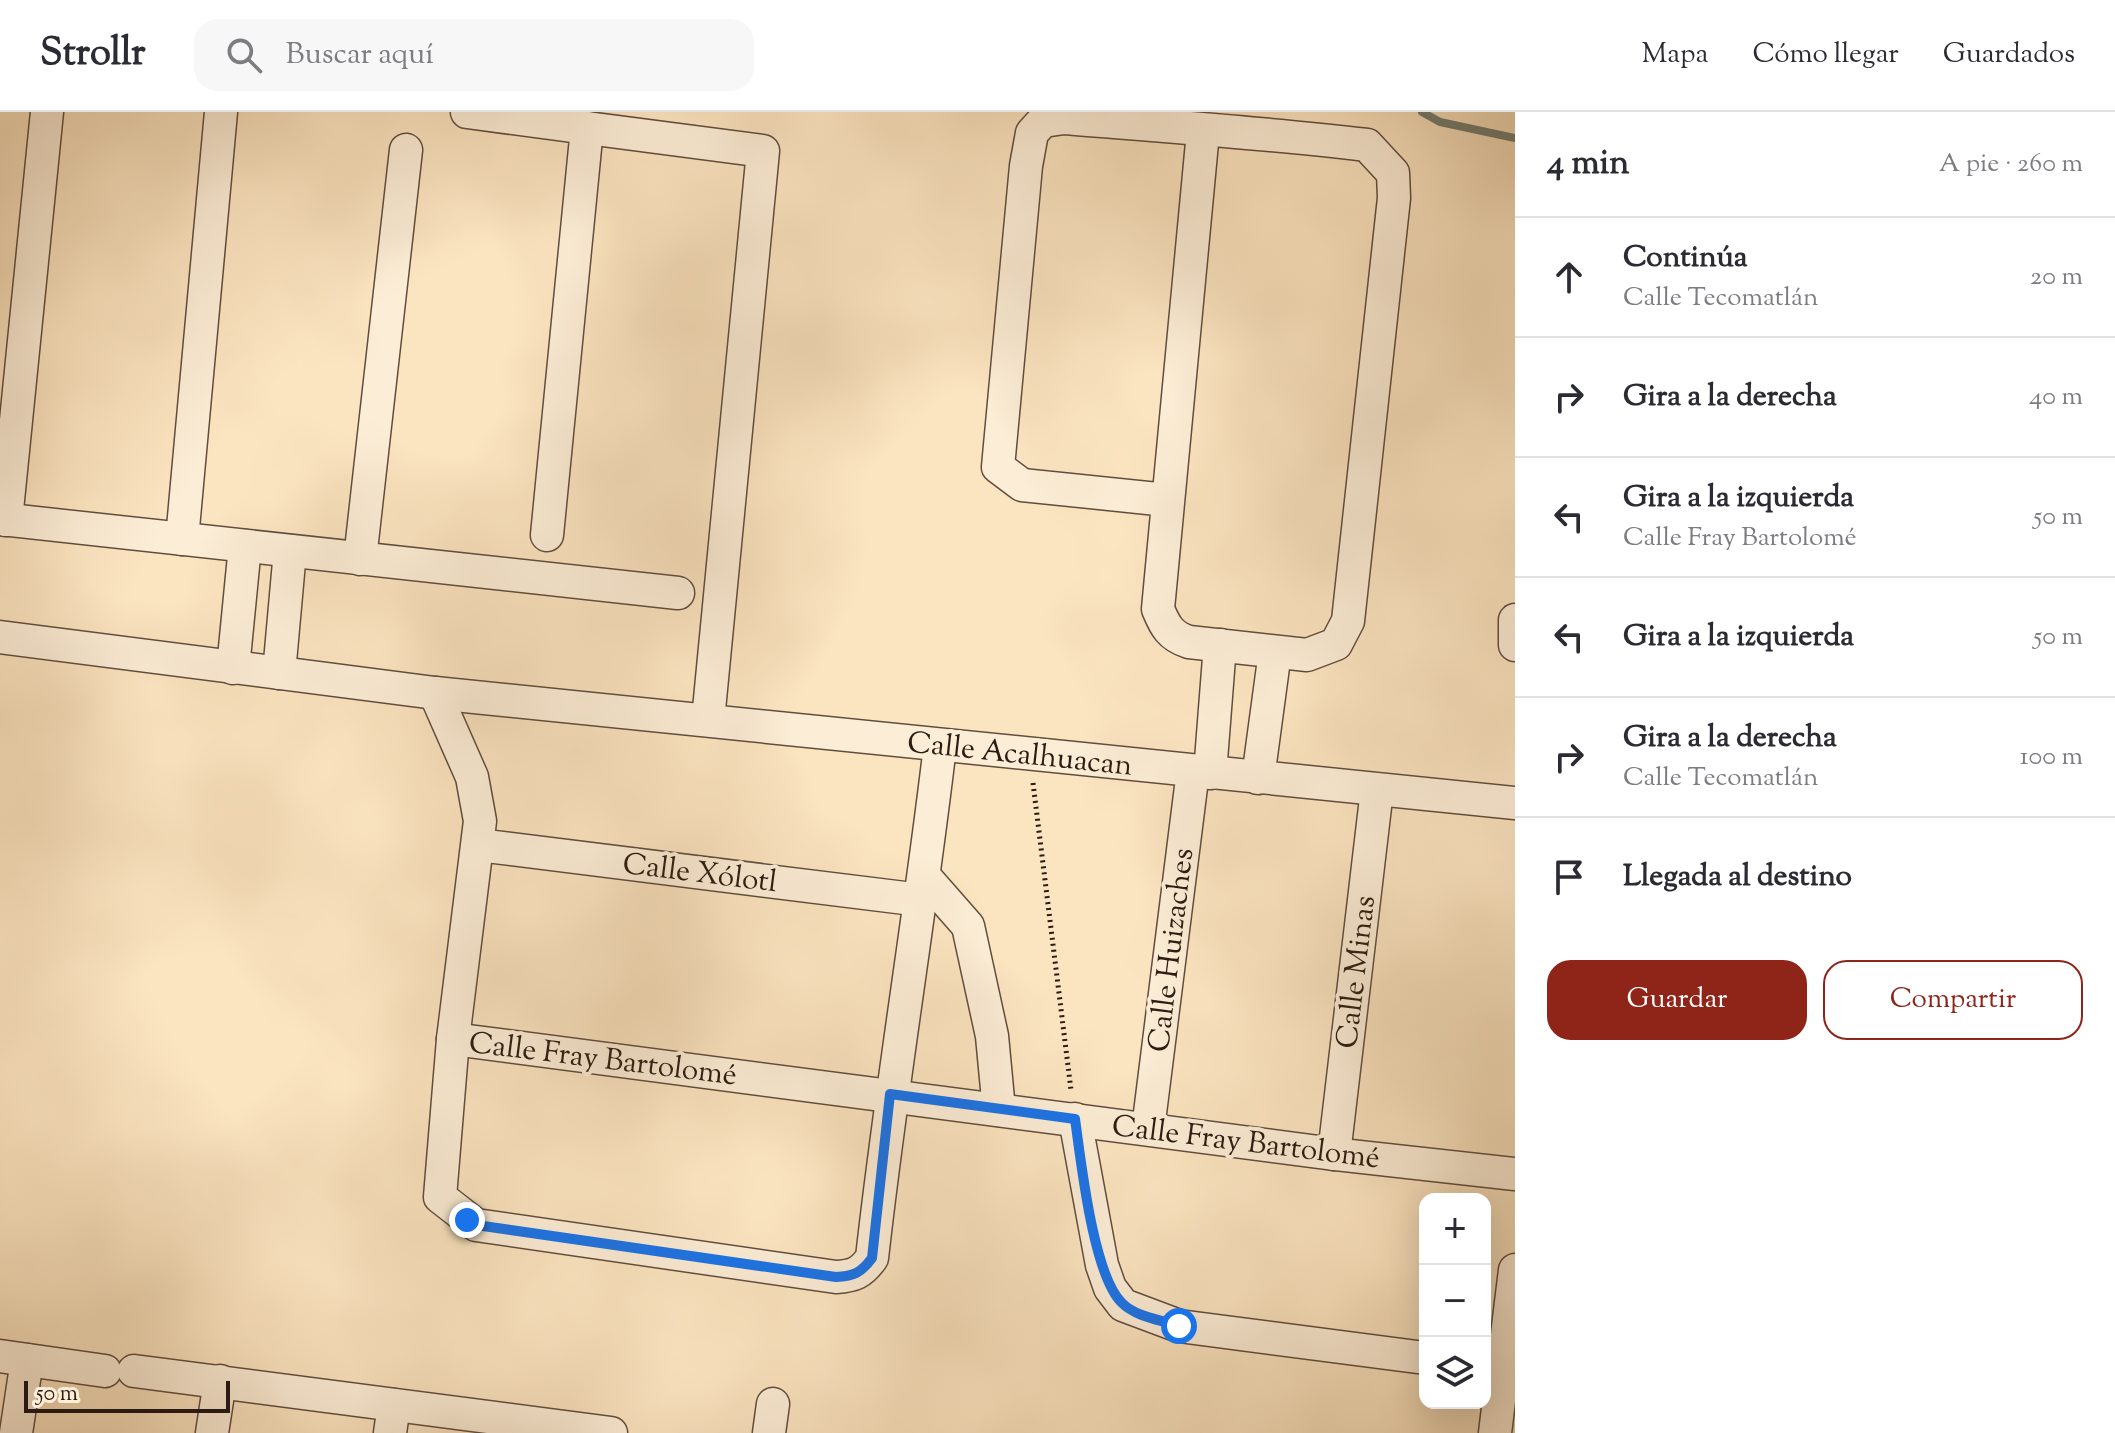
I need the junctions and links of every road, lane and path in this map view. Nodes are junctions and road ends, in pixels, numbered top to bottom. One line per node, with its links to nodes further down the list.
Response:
1 (47, 112): 8 (street)
2 (221, 112): 10 (street)
3 (467, 112): 4 (street)
4 (587, 128): 9 (street); 23 (street)
5 (1203, 132): 7 (street); 7 (street); 19 (street)
6 (406, 150): 13 (street)
7 (1167, 500): 17 (street)
8 (3, 520): 10 (street)
9 (547, 535)
10 (182, 539): 11 (street)
11 (245, 546): 12 (street); 20 (street)
12 (290, 551): 13 (street); 21 (street)
13 (360, 559): 14 (street)
14 (678, 593)
15 (1515, 620): 18 (street)
16 (0, 637): 20 (street, Calle Acalhuacan)
17 (1220, 645): 19 (street); 26 (street, Calle Huizaches)
18 (1515, 645)
19 (1275, 652): 27 (street)
20 (233, 668): 21 (street, Calle Acalhuacan)
21 (279, 673): 22 (street, Calle Acalhuacan)
22 (435, 693): 23 (street, Calle Acalhuacan); 30 (street)
23 (708, 720): 24 (street, Calle Acalhuacan)
24 (940, 746): 25 (street, Calle Acalhuacan); 31 (street)
25 (1029, 754): 26 (street, Calle Acalhuacan); 35 (path)
26 (1201, 772): 27 (street, Calle Acalhuacan); 36 (street, Calle Huizaches)
27 (1258, 778): 28 (street, Calle Acalhuacan)
28 (1377, 790): 29 (street, Calle Acalhuacan); 37 (street, Calle Minas)
29 (1515, 803)
30 (478, 845): 31 (street, Calle Xólotl); 32 (street)
31 (923, 888): 33 (street); 34 (street)
32 (453, 1039): 33 (street, Calle Fray Bartolomé); 33 (street)
33 (890, 1094): 34 (street, Calle Fray Bartolomé)
34 (999, 1110): 35 (street, Calle Fray Bartolomé)
35 (1075, 1119): 36 (street, Calle Fray Bartolomé); 40 (street)
36 (1148, 1129): 37 (street, Calle Fray Bartolomé)
37 (1334, 1154): 38 (street, Calle Fray Bartolomé)
38 (1515, 1174)
39 (1515, 1270): 42 (street)
40 (1419, 1357)
41 (14, 1358): 43 (street); 46 (street)
42 (1501, 1368): 49 (street)
43 (220, 1381): 44 (street); 47 (street)
44 (392, 1419): 45 (street)
45 (571, 1430): 48 (street)
46 (16, 1433)
47 (212, 1433)
48 (611, 1433)
49 (1495, 1433)

